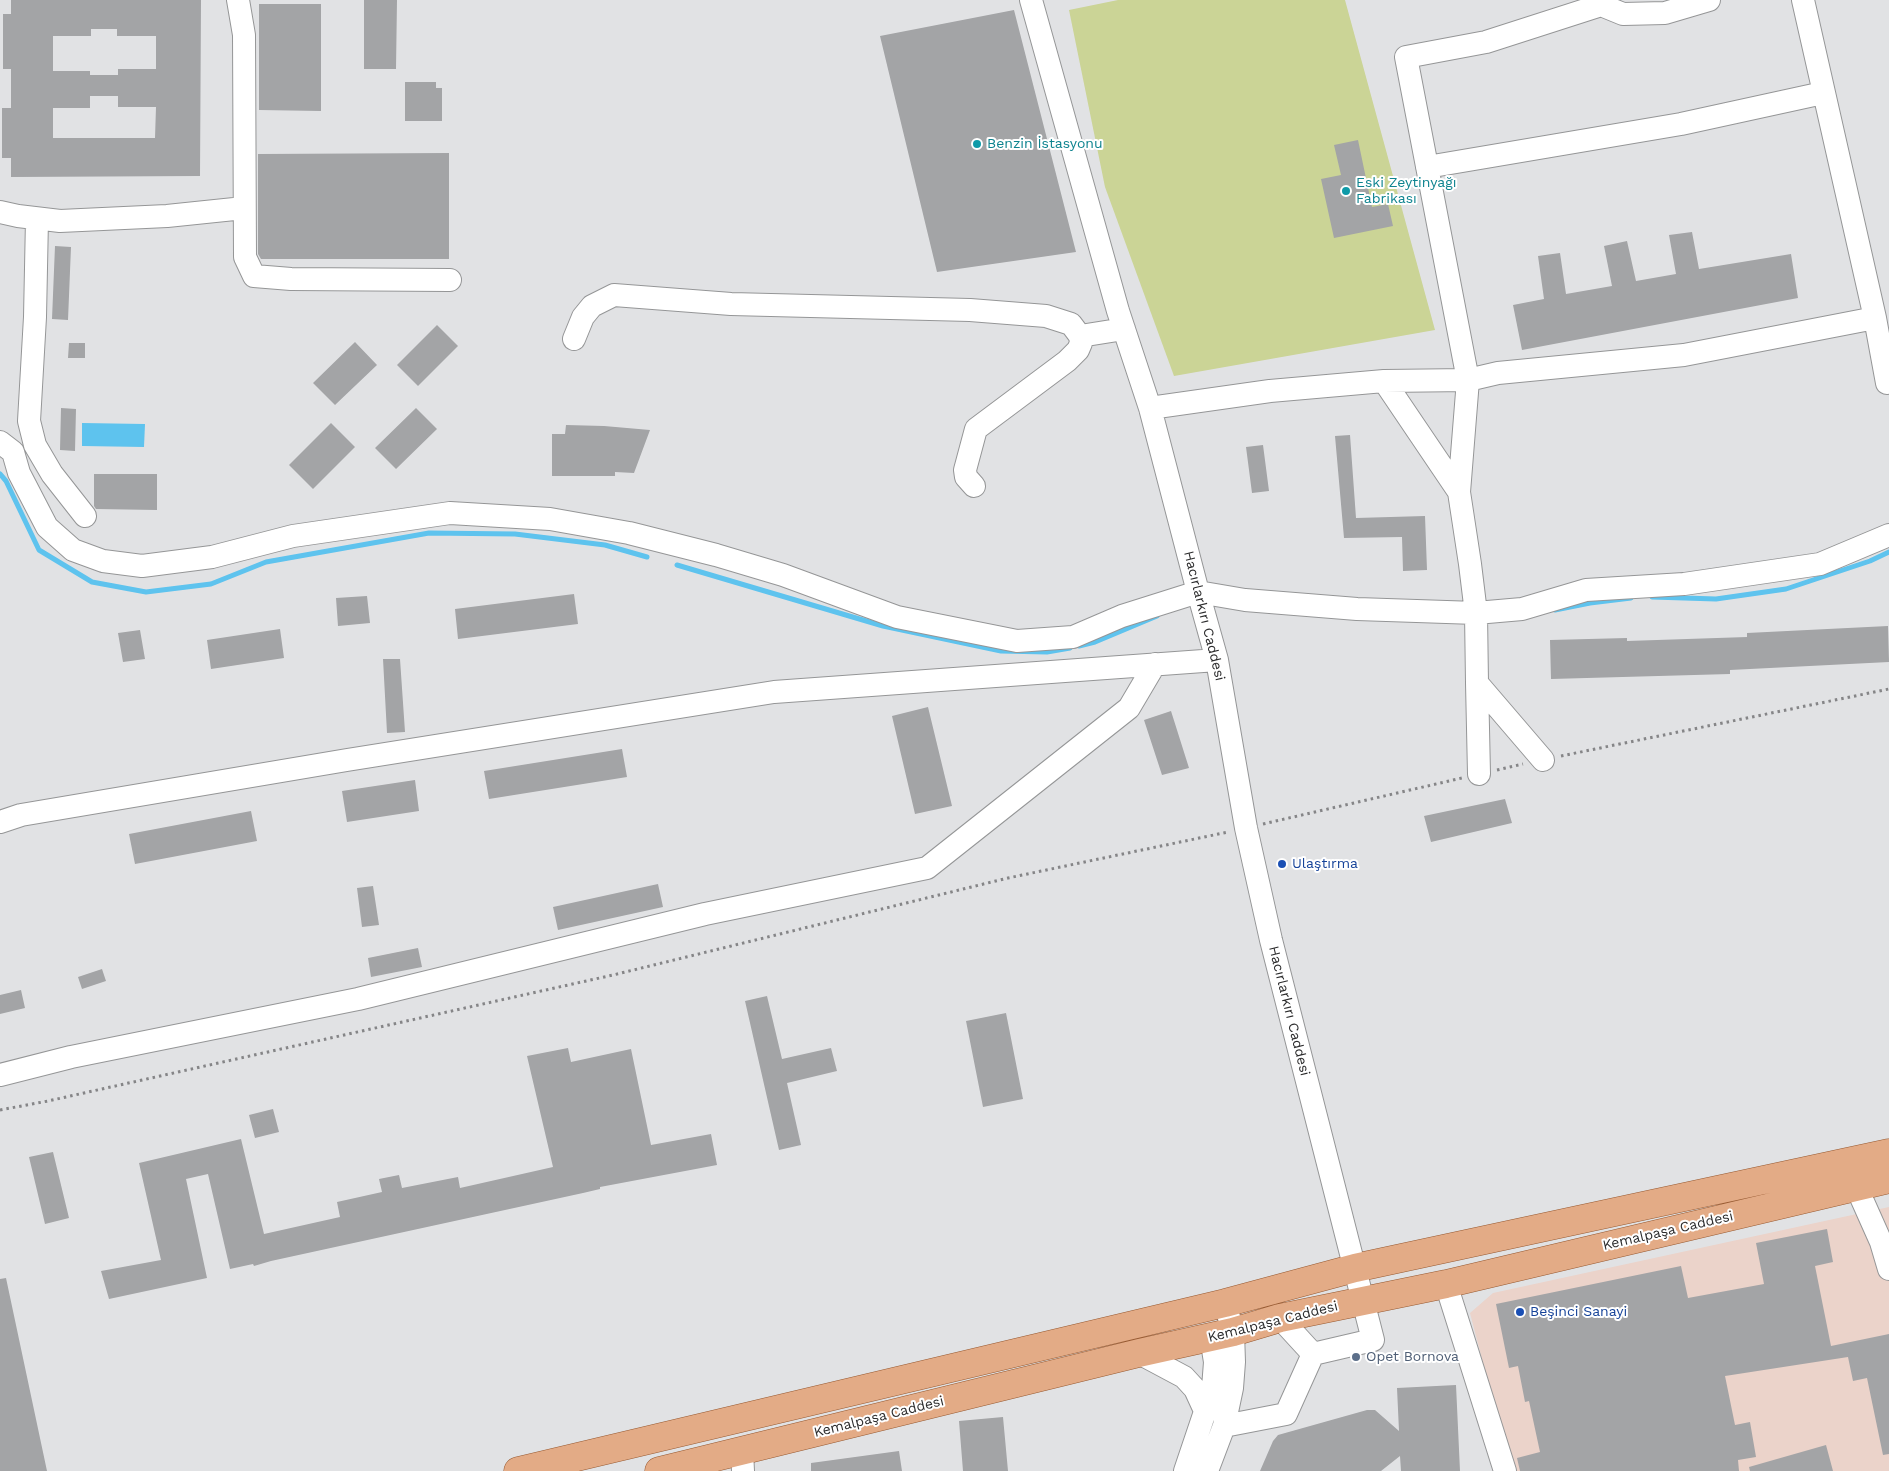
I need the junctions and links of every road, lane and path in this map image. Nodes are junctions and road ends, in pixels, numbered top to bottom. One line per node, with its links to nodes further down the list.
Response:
1 (238, 0): 8 (street)
2 (1031, 0): 13 (street, Hacırlarkırı Caddesi)
3 (1709, 0): 5 (street)
4 (1803, 0): 6 (street)
5 (1599, 2): 7 (street)
6 (1823, 93): 7 (street); 12 (street)
7 (1427, 167): 16 (street)
8 (244, 208): 10 (street); 11 (street)
9 (0, 212): 10 (street)
10 (37, 219): 23 (street)
11 (450, 280)
12 (1875, 318): 16 (street); 18 (street)
13 (1124, 329): 14 (street); 19 (street, Hacırlarkırı Caddesi)
14 (1080, 336): 15 (street); 21 (street)
15 (574, 339)
16 (1468, 380): 17 (street); 22 (street)
17 (1384, 381): 19 (street); 22 (street)
18 (1887, 383)
19 (1150, 408): 25 (street, Hacırlarkırı Caddesi)
20 (0, 442): 25 (street)
21 (974, 486)
22 (1459, 492): 26 (street)
23 (85, 516)
24 (1889, 535): 26 (street)
25 (1198, 592): 26 (street); 27 (street, Hacırlarkırı Caddesi)
26 (1476, 614): 29 (street)
27 (1217, 660): 28 (street); 34 (street, Hacırlarkırı Caddesi)
28 (1155, 664): 33 (street); 35 (street)
29 (1477, 683): 31 (street); 32 (street)
30 (1889, 689): 31 (path)
31 (1543, 760): 32 (path)
32 (1479, 774): 34 (path)
33 (0, 822)
34 (1246, 828): 36 (path); 40 (street, Hacırlarkırı Caddesi)
35 (0, 1075)
36 (0, 1110)
37 (1889, 1152): 40 (main road)
38 (1889, 1179): 39 (main road, Kemalpaşa Caddesi)
39 (1856, 1186): 41 (street); 42 (main road, Kemalpaşa Caddesi)
40 (1355, 1268): 43 (street, Hacırlarkırı Caddesi); 44 (main road)
41 (1889, 1269)
42 (1446, 1284): 43 (main road, Kemalpaşa Caddesi); 55 (street)
43 (1363, 1301): 45 (main road, Kemalpaşa Caddesi); 48 (street, Hacırlarkırı Caddesi)
44 (1214, 1305): 46 (main road); 51 (main road)
45 (1280, 1318): 46 (main road, Kemalpaşa Caddesi); 48 (street)
46 (1222, 1334): 47 (main road, Kemalpaşa Caddesi); 49 (street)
47 (1139, 1353): 49 (street); 50 (main road, Kemalpaşa Caddesi)
48 (1314, 1354): 49 (street)
49 (1215, 1419): 53 (street); 54 (street)
50 (742, 1461): 52 (main road, Kemalpaşa Caddesi)
51 (518, 1471)
52 (659, 1471)
53 (1185, 1471)
54 (1206, 1471)
55 (1505, 1471)

